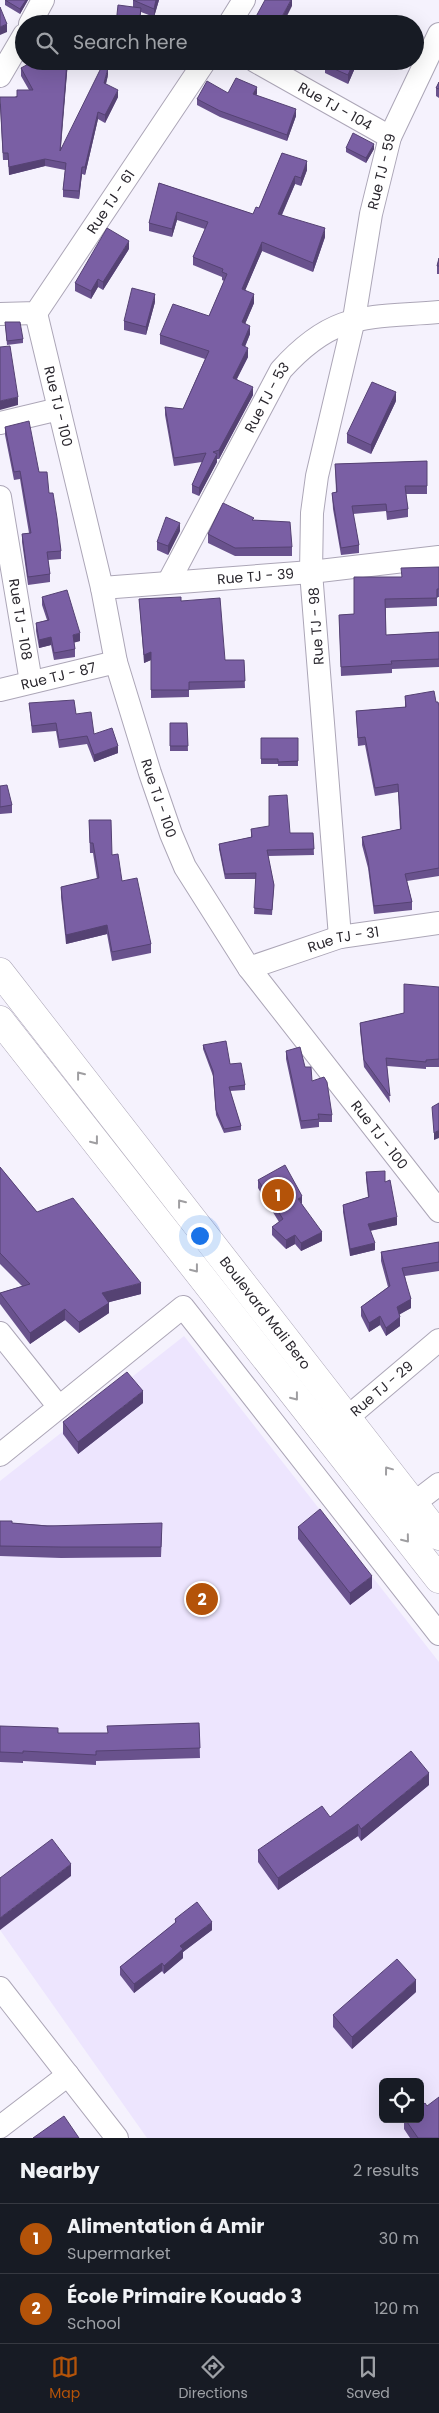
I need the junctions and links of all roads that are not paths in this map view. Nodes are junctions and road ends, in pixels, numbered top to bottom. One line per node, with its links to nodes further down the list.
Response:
1 (43, 0): 3 (street)
2 (244, 0): 4 (street)
3 (35, 15)
4 (235, 15)
5 (439, 34): 7 (street, Rue TJ - 59)
6 (15, 50): 11 (street)
7 (424, 65)
8 (199, 70): 14 (street, Rue TJ - 61)
9 (271, 70): 12 (street, Rue TJ - 104)
10 (422, 70): 12 (street, Rue TJ - 59)
11 (0, 76)
12 (390, 136): 16 (street, Rue TJ - 59)
13 (439, 312): 16 (street, Rue TJ - 53)
14 (36, 313): 15 (street); 17 (street, Rue TJ - 100)
15 (0, 314)
16 (354, 319): 21 (street, Rue TJ - 98); 22 (street, Rue TJ - 53)
17 (59, 409): 18 (street); 23 (street, Rue TJ - 100)
18 (0, 423)
19 (0, 497): 25 (street, Rue TJ - 108)
20 (439, 557): 21 (street, Rue TJ - 39)
21 (311, 572): 22 (street, Rue TJ - 39); 28 (street, Rue TJ - 98)
22 (169, 581): 23 (street, Rue TJ - 39)
23 (102, 588): 24 (street, Rue TJ - 100)
24 (116, 662): 25 (street, Rue TJ - 87); 29 (street, Rue TJ - 100)
25 (31, 682): 26 (street, Rue TJ - 87)
26 (0, 690)
27 (439, 923): 28 (street, Rue TJ - 31)
28 (340, 937): 29 (street, Rue TJ - 31)
29 (249, 968): 32 (street, Rue TJ - 100)
30 (0, 972): 36 (main road, Boulevard Mali Bero, one-way to 30)
31 (0, 1020): 37 (main road, one-way to 37)
32 (439, 1211)
33 (0, 1333): 35 (street)
34 (439, 1340): 36 (street, Rue TJ - 29)
35 (59, 1408): 38 (street); 41 (street)
36 (349, 1417): 37 (street, Rue TJ - 29); 42 (main road, Boulevard Mali Bero, one-way to 36)
37 (325, 1436): 39 (main road)
38 (0, 1455)
39 (353, 1472): 41 (street); 44 (main road, one-way to 44)
40 (439, 1484): 42 (street)
41 (326, 1492): 45 (street)
42 (413, 1504): 43 (main road, Boulevard Mali Bero)
43 (439, 1536)
44 (439, 1579)
45 (439, 1634)
46 (0, 1988): 47 (street)
47 (68, 2075): 48 (street); 49 (street)
48 (0, 2127)
49 (117, 2138)

